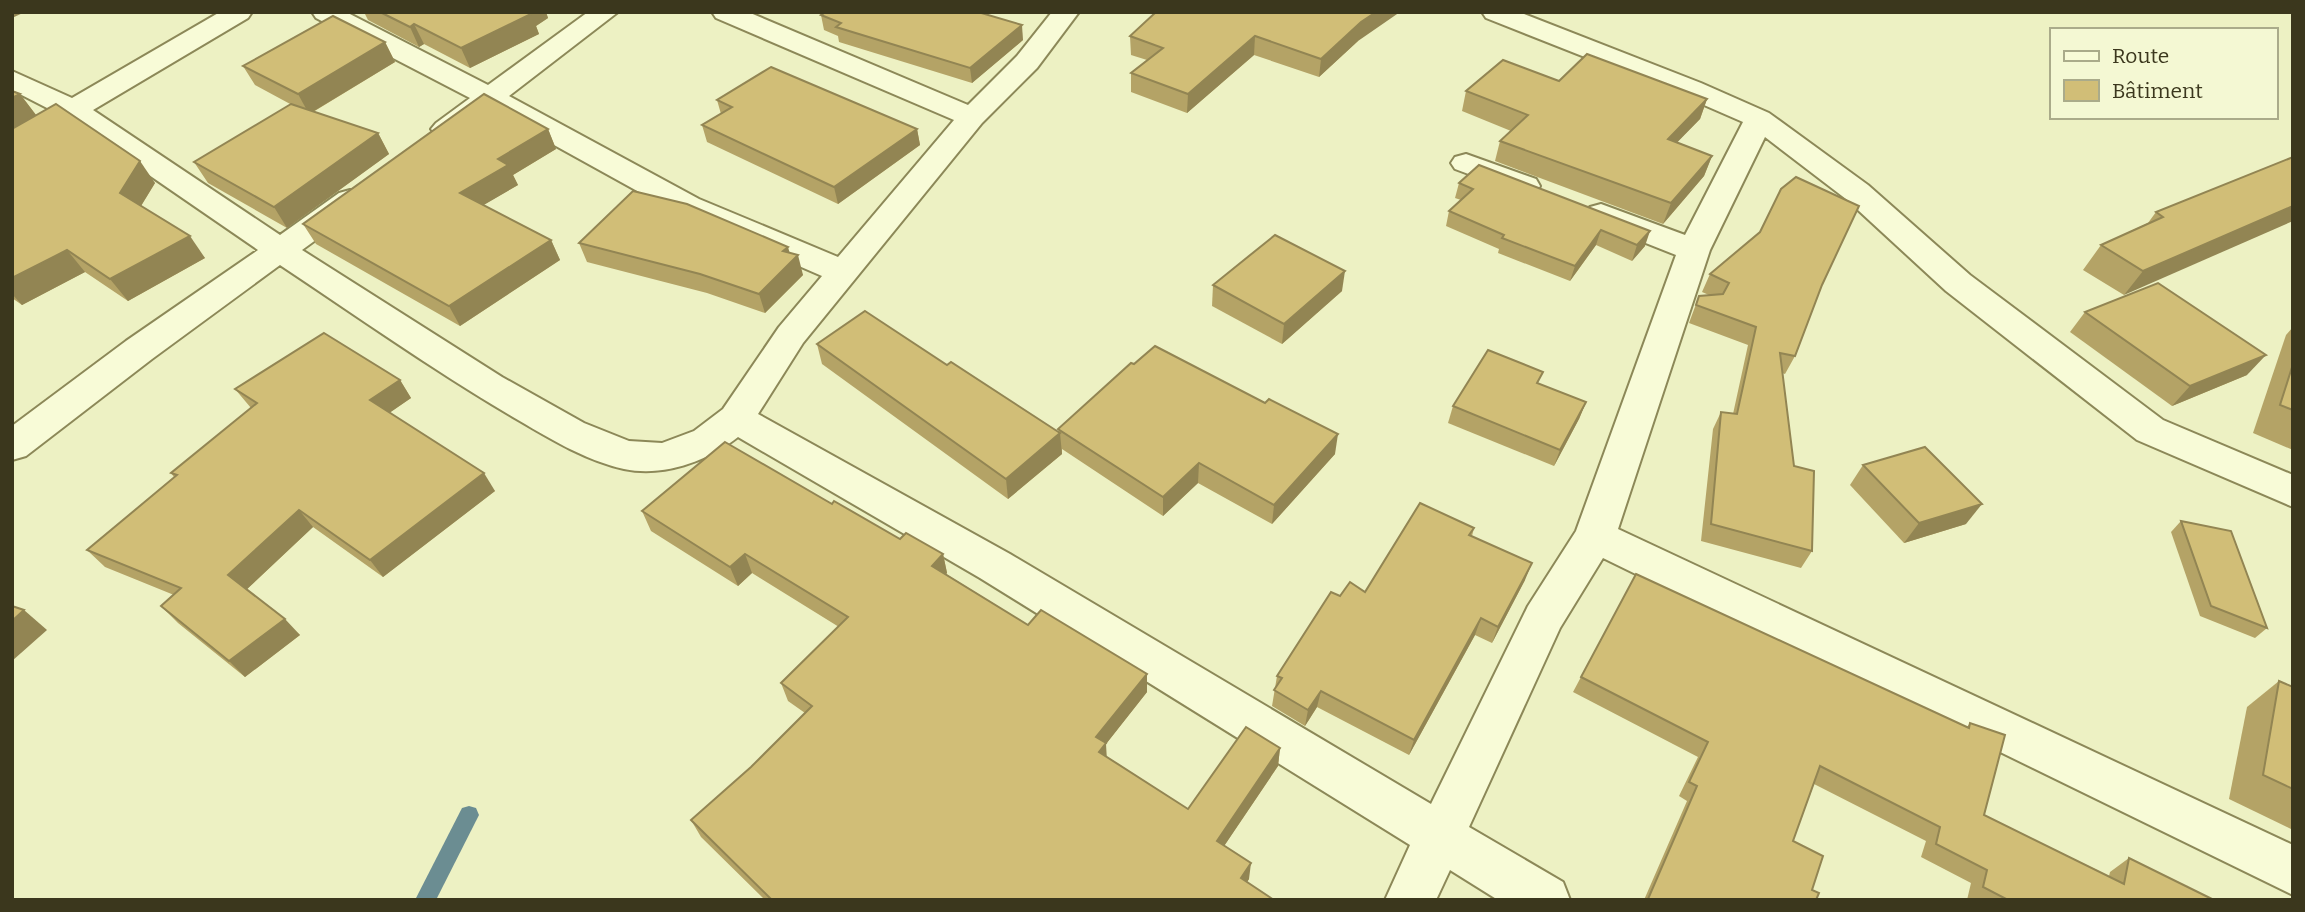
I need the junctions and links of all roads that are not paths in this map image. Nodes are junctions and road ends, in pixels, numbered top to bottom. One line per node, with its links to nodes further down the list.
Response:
1 (239, 12): 9 (street)
2 (325, 12): 8 (street)
3 (606, 12): 8 (street)
4 (725, 12): 10 (street)
5 (1066, 12): 10 (street)
6 (1495, 12): 11 (street)
7 (12, 79): 9 (street)
8 (489, 97): 13 (street); 18 (street)
9 (72, 110): 12 (street); 17 (street)
10 (972, 117): 18 (street)
11 (1759, 119): 16 (street); 21 (street)
12 (12, 145)
13 (424, 145)
14 (1466, 163): 16 (street)
15 (369, 186): 17 (street)
16 (1694, 250): 22 (street)
17 (281, 251): 19 (street); 20 (street)
18 (843, 272): 19 (street)
19 (736, 419): 23 (street)
20 (14, 442)
21 (2293, 492)
22 (1595, 536): 23 (street); 24 (street)
23 (1438, 836): 25 (street); 26 (street)
24 (2293, 871)
25 (1410, 900)
26 (1545, 900)

